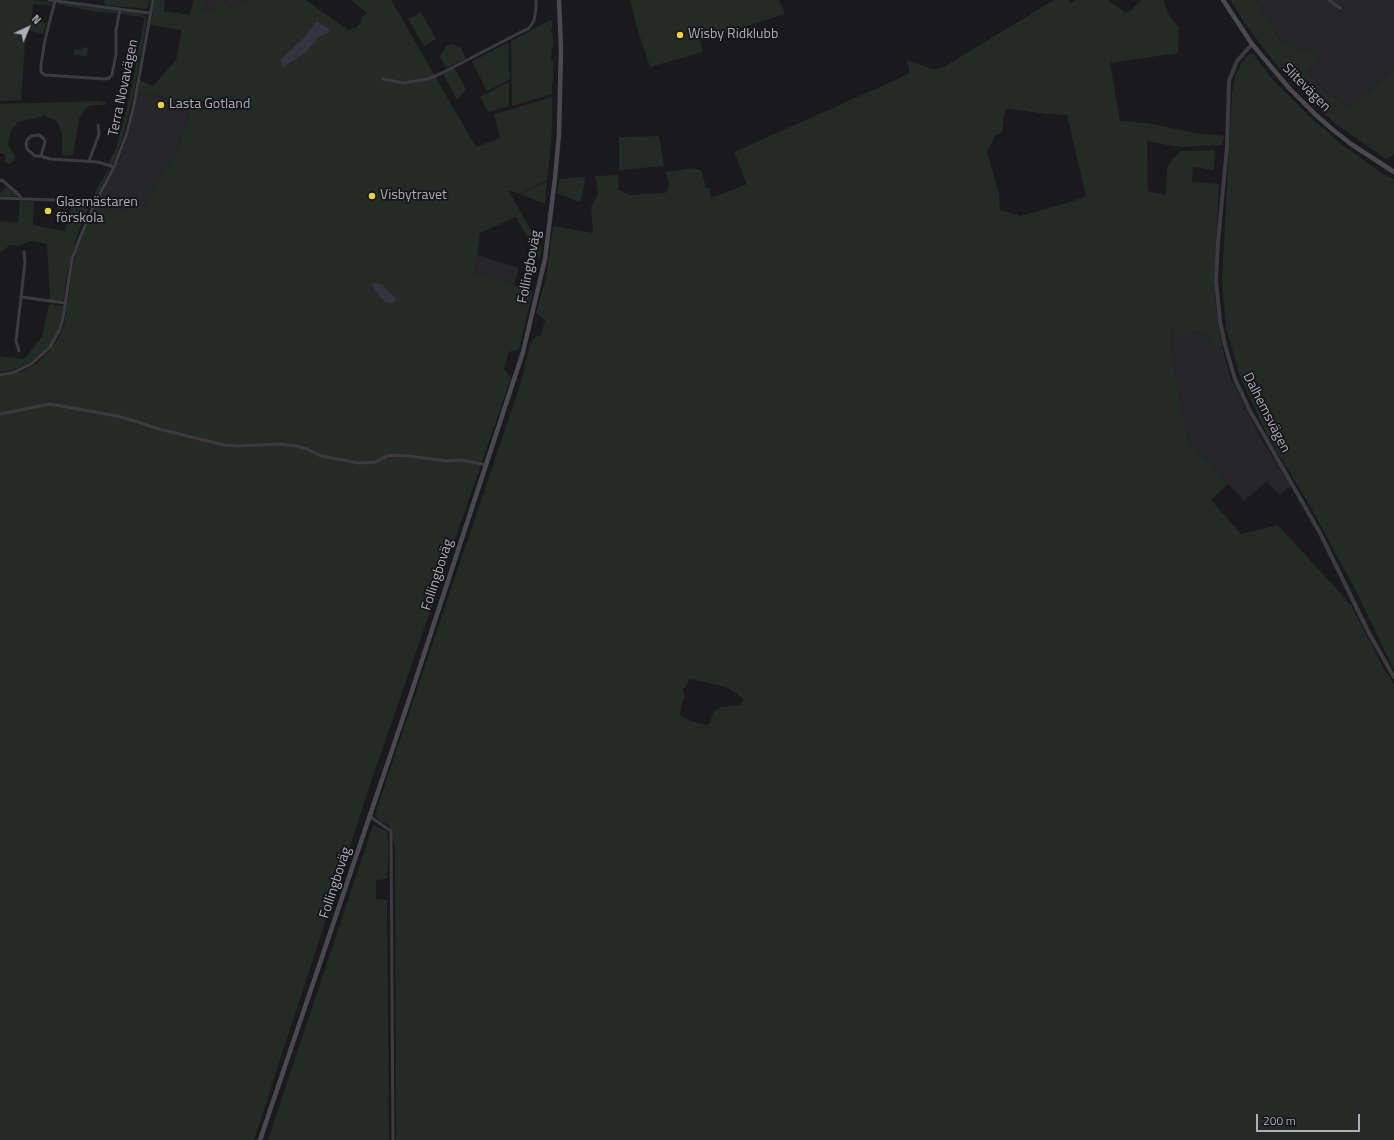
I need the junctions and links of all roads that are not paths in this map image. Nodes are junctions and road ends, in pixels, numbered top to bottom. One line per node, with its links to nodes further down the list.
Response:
1 (49, 0): 6 (street)
2 (153, 0): 10 (street, Terra Novavägen)
3 (536, 0): 12 (street)
4 (1223, 0): 11 (main road, Slitevägen)
5 (1328, 0): 8 (street)
6 (55, 1): 9 (street); 9 (street)
7 (559, 1): 28 (main road, Follingboväg)
8 (1340, 8)
9 (120, 9): 10 (street)
10 (150, 14): 16 (street, Terra Novavägen)
11 (1252, 44): 17 (main road, Slitevägen); 29 (street, Dalhemsvägen)
12 (383, 79)
13 (98, 125): 15 (street)
14 (41, 156): 14 (street); 15 (street)
15 (89, 161): 16 (street)
16 (114, 167): 21 (street, Terra Novavägen)
17 (1394, 172)
18 (0, 181): 20 (street)
19 (0, 198): 20 (street)
20 (21, 198): 21 (street)
21 (93, 207): 24 (street, Terra Novavägen)
22 (24, 252): 23 (street)
23 (22, 297): 24 (street); 25 (street)
24 (66, 303): 26 (street, Terra Novavägen)
25 (19, 351)
26 (0, 374)
27 (0, 414): 28 (street)
28 (486, 465): 30 (main road, Follingboväg)
29 (1394, 677)
30 (369, 816): 31 (main road, Follingboväg); 32 (street)
31 (260, 1140)
32 (393, 1140)

